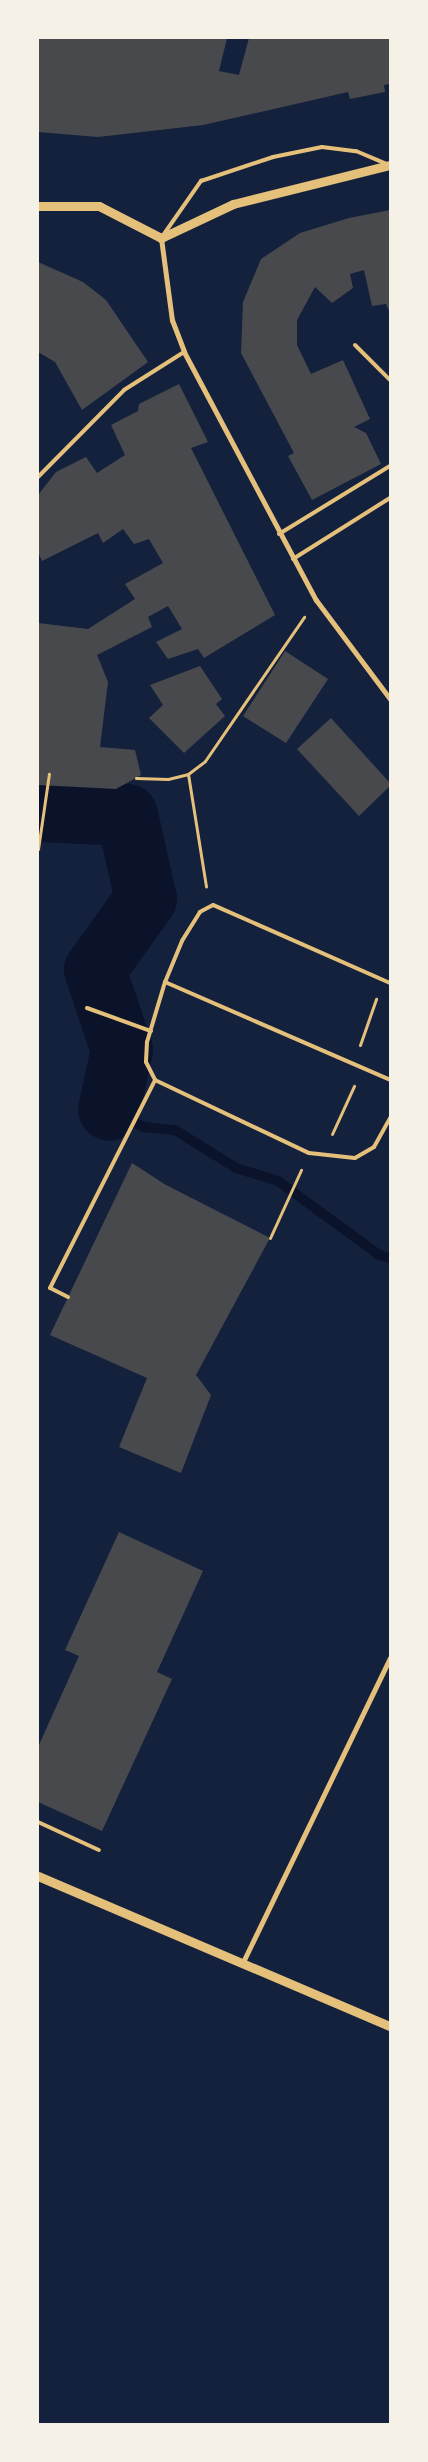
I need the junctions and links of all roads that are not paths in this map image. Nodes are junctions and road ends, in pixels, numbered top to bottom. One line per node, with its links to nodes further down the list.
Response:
1 (390, 166): 3 (street); 3 (lane)
2 (38, 206): 3 (street)
3 (161, 238): 5 (street)
4 (355, 345): 6 (lane)
5 (184, 352): 8 (lane); 10 (street)
6 (390, 380)
7 (390, 466): 10 (lane)
8 (38, 477)
9 (390, 498): 11 (lane)
10 (279, 534): 11 (street)
11 (293, 559): 12 (street)
12 (390, 699)
13 (165, 982): 14 (lane); 16 (lane); 18 (lane)
14 (390, 983)
15 (87, 1008): 16 (lane)
16 (151, 1031): 17 (lane)
17 (156, 1080): 19 (lane); 20 (lane)
18 (390, 1080)
19 (390, 1118)
20 (68, 1297)
21 (390, 1658): 25 (street)
22 (38, 1822): 23 (lane)
23 (99, 1850)
24 (38, 1876): 25 (street)
25 (242, 1964): 26 (street)
26 (390, 2026)

